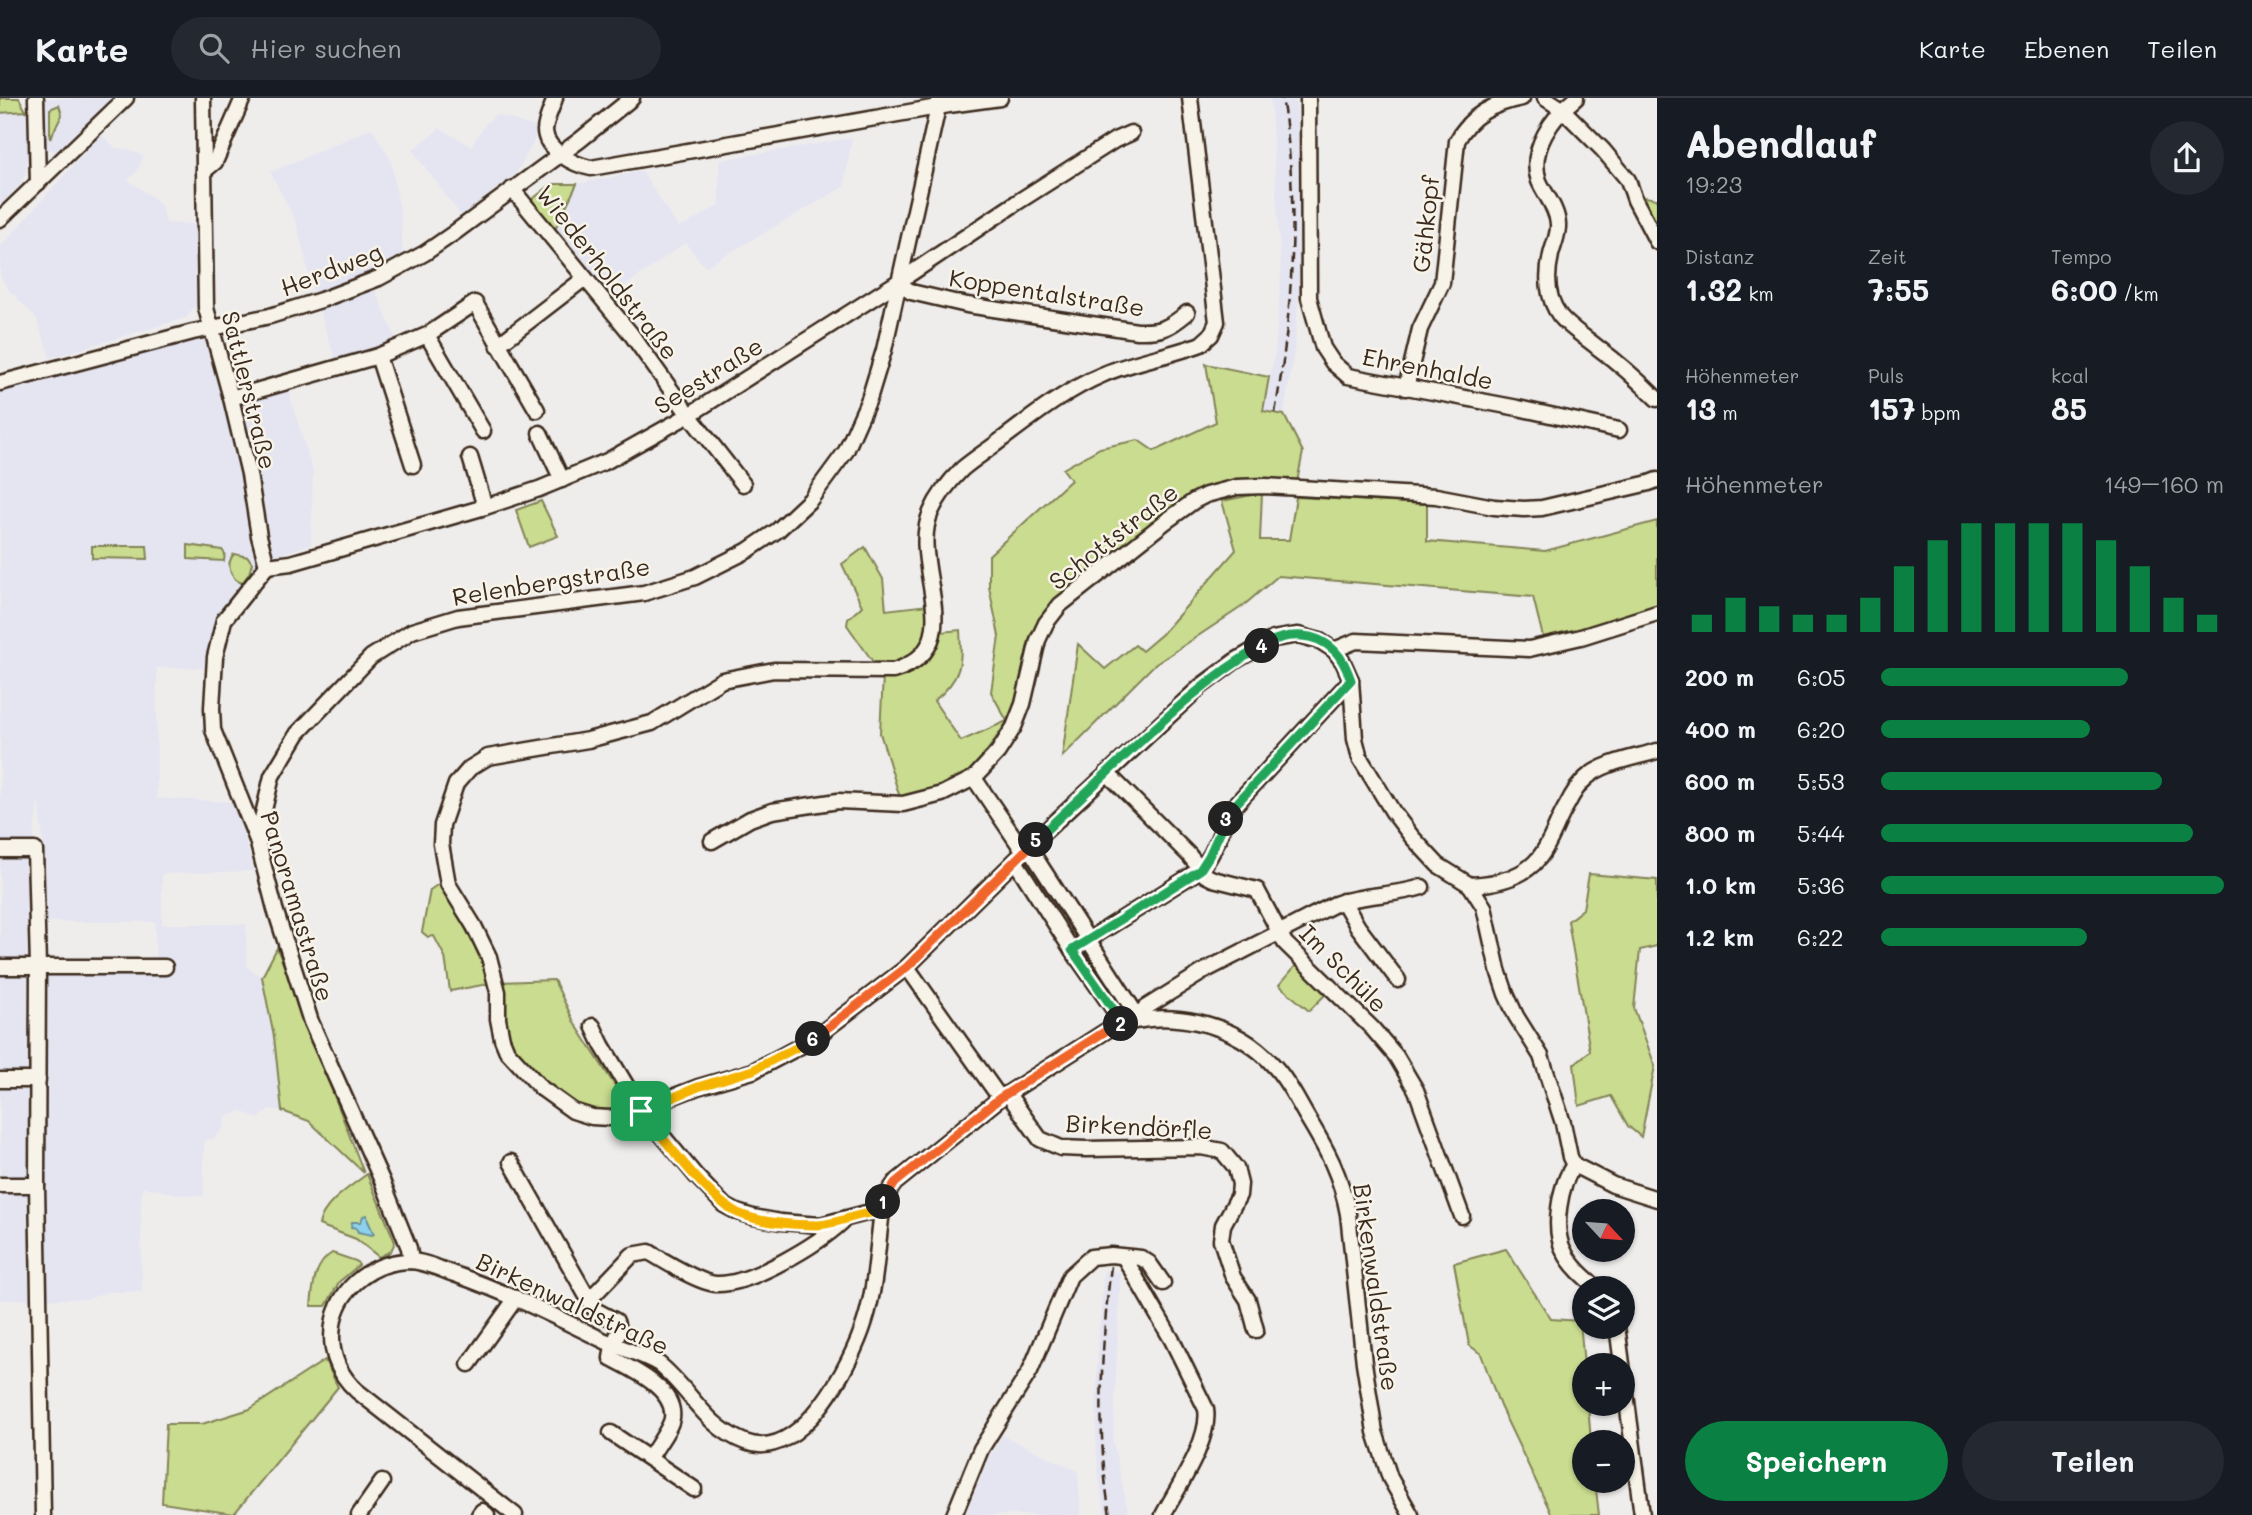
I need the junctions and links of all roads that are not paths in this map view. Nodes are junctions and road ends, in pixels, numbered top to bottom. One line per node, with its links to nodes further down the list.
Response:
1 (36, 98): 18 (street)
2 (126, 98): 18 (street)
3 (203, 98): 17 (street, Sattlerstraße)
4 (243, 98): 17 (street)
5 (555, 98): 16 (street)
6 (632, 98): 16 (street, Herdweg)
7 (1000, 98): 13 (street)
8 (1190, 98): 73 (street)
9 (1308, 98): 30 (street, Ehrenhalde)
10 (1522, 98): 30 (street, Gähkopf)
11 (1545, 98): 14 (street)
12 (1576, 98): 14 (street)
13 (939, 103): 16 (street); 23 (street, Relenbergstraße)
14 (1562, 110): 21 (street); 32 (street)
15 (1131, 133): 23 (street, Seestraße)
16 (561, 154): 19 (street, Herdweg)
17 (204, 170): 25 (street, Sattlerstraße)
18 (38, 183): 20 (street)
19 (512, 188): 22 (street, Wiederholdstraße); 25 (street, Herdweg)
20 (0, 219)
21 (1657, 242)
22 (586, 278): 27 (street); 34 (street, Wiederholdstraße)
23 (898, 282): 24 (street, Koppentalstraße); 34 (street, Seestraße); 51 (street, Relenbergstraße)
24 (1187, 313)
25 (210, 328): 29 (street, Herdweg); 31 (street, Sattlerstraße)
26 (427, 335): 27 (street); 28 (street); 36 (street)
27 (498, 345): 33 (street)
28 (378, 356): 31 (street); 39 (street)
29 (0, 383)
30 (1406, 388): 35 (street, Ehrenhalde)
31 (231, 398): 44 (street, Sattlerstraße)
32 (1657, 400)
33 (537, 410)
34 (689, 415): 40 (street, Seestraße); 42 (street, Wiederholdstraße)
35 (1619, 429)
36 (483, 431)
37 (540, 433): 40 (street)
38 (470, 457): 43 (street)
39 (413, 465)
40 (562, 480): 43 (street, Seestraße)
41 (1657, 480): 50 (street, Schottstraße)
42 (743, 484)
43 (485, 507): 44 (street, Seestraße)
44 (267, 566): 51 (street, Panoramastraße)
45 (1657, 613): 46 (street)
46 (1334, 650): 47 (street); 49 (street)
47 (1351, 680): 55 (street); 56 (street)
48 (1657, 751): 56 (street)
49 (1107, 773): 54 (street); 55 (street, Im Schüle)
50 (974, 778): 52 (street, Schottstraße); 54 (street)
51 (257, 840): 83 (street, Panoramastraße)
52 (712, 841)
53 (0, 850): 63 (street)
54 (1022, 854): 60 (street); 61 (street); 65 (street)
55 (1200, 870): 59 (street, Im Schüle); 60 (street)
56 (1470, 885): 75 (street)
57 (1422, 887): 58 (street)
58 (1343, 901): 59 (street); 66 (street)
59 (1279, 934): 67 (street); 80 (street, Im Schüle)
60 (1088, 940): 61 (street); 67 (street)
61 (1072, 950): 68 (street)
62 (0, 967): 63 (street)
63 (38, 967): 64 (street); 71 (street)
64 (165, 967)
65 (907, 967): 72 (street); 73 (street)
66 (1398, 980)
67 (1140, 1020): 68 (street, Birkenwaldstraße); 103 (street, Birkenwaldstraße)
68 (1123, 1023): 72 (street, Birkenwaldstraße)
69 (593, 1026): 73 (street)
70 (0, 1080): 71 (street)
71 (38, 1080): 77 (street)
72 (1004, 1096): 79 (street, Birkenwaldstraße); 88 (street, Birkendörfle)
73 (641, 1111): 81 (street)
74 (511, 1162): 87 (street)
75 (1574, 1165): 78 (street); 84 (street)
76 (0, 1185): 77 (street)
77 (37, 1185): 96 (street)
78 (1657, 1199)
79 (881, 1213): 81 (street); 90 (street, Birkenwaldstraße)
80 (1462, 1216)
81 (843, 1221): 87 (street)
82 (1124, 1257): 85 (street); 101 (street); 102 (street)
83 (411, 1261): 86 (street, Birkenwaldstraße); 100 (street, Birkenwaldstraße)
84 (1584, 1276)
85 (1163, 1283)
86 (516, 1298): 90 (street, Birkenwaldstraße); 91 (street)
87 (589, 1300): 90 (street)
88 (1256, 1330)
89 (1619, 1339): 104 (street)
90 (614, 1345): 93 (street)
91 (468, 1364)
92 (611, 1433): 93 (street)
93 (650, 1458): 95 (street)
94 (382, 1482): 97 (street)
95 (694, 1489)
96 (43, 1515)
97 (359, 1515)
98 (479, 1515): 99 (street)
99 (487, 1515)
100 (515, 1515)
101 (954, 1515)
102 (1163, 1515)
103 (1411, 1515)
104 (1642, 1515)

